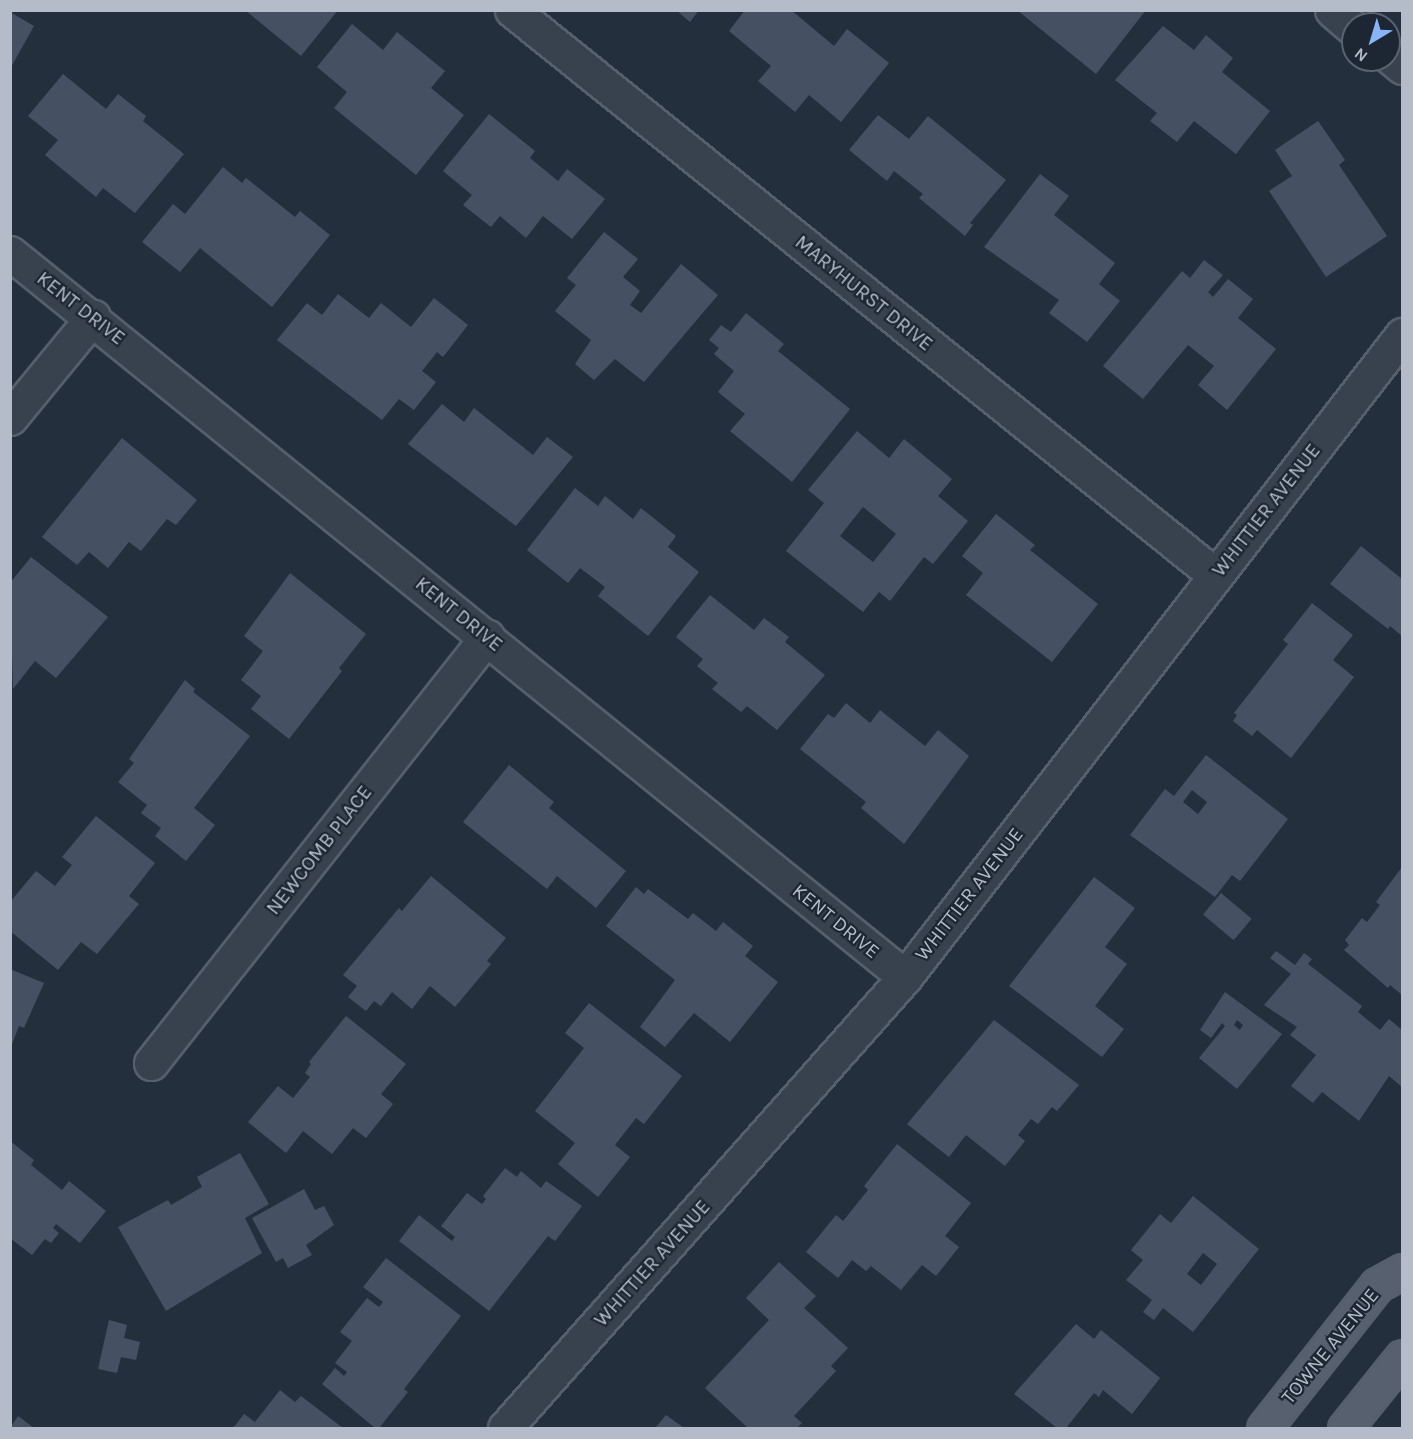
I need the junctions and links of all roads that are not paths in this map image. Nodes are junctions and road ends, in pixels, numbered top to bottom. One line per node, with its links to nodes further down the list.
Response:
1 (512, 10): 6 (street, MARYHURST DRIVE)
2 (10, 253): 3 (street, KENT DRIVE)
3 (93, 317): 5 (street); 7 (street, KENT DRIVE)
4 (1402, 335): 6 (street, WHITTIER AVENUE)
5 (10, 418)
6 (1215, 575): 8 (street, WHITTIER AVENUE)
7 (487, 637): 8 (street, KENT DRIVE); 9 (street, NEWCOMB PLACE)
8 (905, 977): 12 (street, WHITTIER AVENUE)
9 (151, 1063)
10 (1402, 1271): 13 (main road, TOWNE AVENUE)
11 (1402, 1357): 14 (main road)
12 (505, 1428)
13 (1264, 1428)
14 (1345, 1428)

